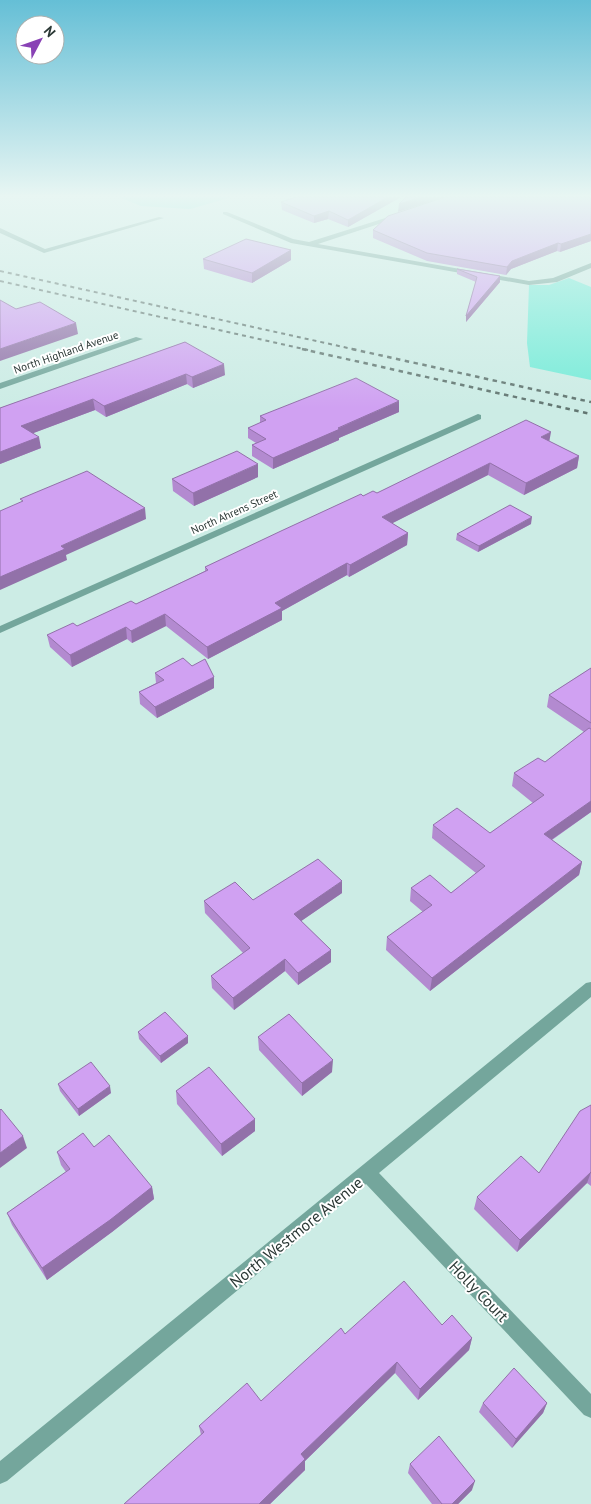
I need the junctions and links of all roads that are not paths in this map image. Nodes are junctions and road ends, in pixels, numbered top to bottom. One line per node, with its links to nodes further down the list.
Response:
1 (438, 267): 2 (street)
2 (588, 267)
3 (139, 339): 4 (street, North Highland Avenue)
4 (0, 386)
5 (478, 417): 6 (street, North Ahrens Street)
6 (0, 630)
7 (591, 988): 8 (street, North Westmore Avenue)
8 (367, 1173): 9 (street, Holly Court); 10 (street, North Westmore Avenue)
9 (591, 1408)
10 (0, 1474)

